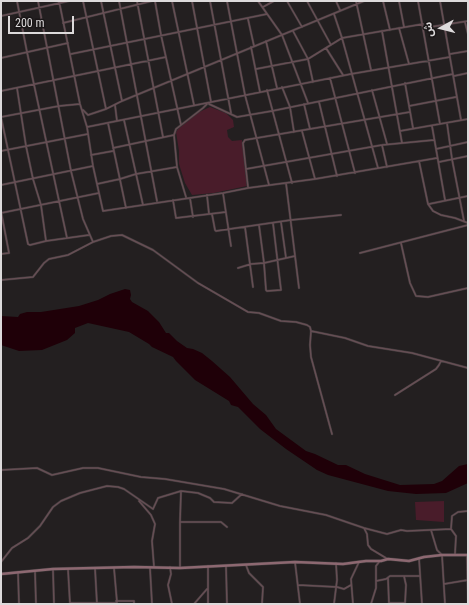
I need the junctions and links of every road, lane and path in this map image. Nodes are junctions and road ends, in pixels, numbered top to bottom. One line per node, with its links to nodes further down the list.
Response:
1 (17, 1): 32 (street)
2 (38, 1): 29 (street)
3 (69, 1): 25 (street)
4 (84, 1): 37 (street)
5 (102, 1): 33 (street)
6 (119, 1): 30 (street)
7 (137, 1): 26 (street)
8 (152, 1): 26 (street)
9 (155, 1): 57 (street)
10 (172, 1): 52 (street)
11 (192, 1): 47 (street)
12 (210, 1): 44 (street)
13 (227, 1): 40 (street)
14 (258, 1): 28 (street)
15 (274, 1): 28 (street)
16 (287, 1): 48 (street)
17 (307, 1): 39 (street)
18 (336, 1): 31 (street)
19 (356, 1): 27 (street)
20 (364, 1): 27 (street)
21 (383, 1): 51 (street)
22 (399, 1): 46 (street)
23 (418, 1): 43 (street)
24 (440, 1): 45 (street)
25 (59, 2): 29 (street); 42 (street)
26 (138, 4): 30 (street); 59 (street)
27 (357, 4): 31 (street); 55 (street)
28 (263, 7): 34 (street)
29 (39, 8): 32 (street); 67 (street)
30 (121, 9): 33 (street); 62 (street)
31 (340, 11): 35 (street)
32 (19, 12): 36 (street); 71 (street)
33 (104, 13): 37 (street); 64 (street)
34 (267, 14): 38 (street); 58 (street)
35 (334, 14): 39 (street); 60 (street)
36 (1, 16)
37 (87, 17): 42 (street); 69 (street)
38 (248, 18): 40 (street); 66 (street)
39 (317, 21): 48 (street); 65 (street)
40 (231, 22): 44 (street); 73 (street)
41 (467, 22): 45 (street); 56 (street)
42 (63, 23): 63 (street)
43 (423, 24): 46 (street); 50 (street)
44 (214, 25): 47 (street); 79 (street)
45 (444, 25): 50 (street); 74 (street)
46 (404, 27): 49 (street)
47 (197, 28): 52 (street); 86 (street)
48 (302, 28): 53 (street)
49 (399, 28): 51 (street); 83 (street)
50 (424, 28): 80 (street)
51 (390, 30): 54 (street)
52 (179, 31): 57 (street); 92 (street)
53 (293, 31): 58 (street); 77 (street)
54 (382, 31): 55 (street); 87 (street)
55 (363, 34): 60 (street); 89 (street)
56 (468, 34)
57 (161, 35): 59 (street); 75 (street)
58 (282, 35): 61 (street); 81 (street)
59 (145, 38): 62 (street); 78 (street)
60 (342, 38): 65 (street); 93 (street)
61 (266, 41): 66 (street); 84 (street)
62 (127, 42): 64 (street); 82 (street)
63 (68, 43): 67 (street); 72 (street)
64 (111, 45): 69 (street); 85 (street)
65 (331, 45): 68 (street)
66 (253, 47): 73 (street); 88 (street)
67 (48, 48): 71 (street); 99 (street)
68 (326, 48): 77 (street); 94 (street)
69 (94, 49): 72 (street); 90 (street)
70 (468, 51): 74 (street)
71 (26, 52): 76 (street); 103 (street)
72 (70, 54): 96 (street)
73 (237, 54): 79 (street); 116 (street)
74 (450, 55): 80 (street); 95 (street)
75 (166, 57): 78 (street); 100 (street)
76 (1, 58)
77 (308, 59): 81 (street); 101 (street)
78 (149, 60): 82 (street); 106 (street)
79 (221, 60): 86 (street); 118 (street)
80 (429, 60): 83 (street); 98 (street)
81 (292, 62): 84 (street); 104 (street)
82 (132, 64): 85 (street); 115 (street)
83 (409, 64): 87 (street)
84 (272, 66): 88 (street); 109 (street)
85 (115, 67): 90 (street); 121 (street)
86 (204, 67): 92 (street); 123 (street)
87 (389, 68): 89 (street); 105 (street)
88 (256, 69): 113 (street)
89 (371, 70): 93 (street)
90 (98, 71): 96 (street); 135 (street)
91 (468, 73): 95 (street)
92 (188, 74): 100 (street); 129 (street)
93 (351, 74): 94 (street); 114 (street)
94 (343, 75): 97 (street)
95 (453, 75): 98 (street); 117 (street)
96 (74, 76): 99 (street); 126 (street)
97 (330, 78): 101 (street); 119 (street)
98 (433, 78): 102 (street); 120 (street)
99 (54, 80): 103 (street); 130 (street)
100 (171, 80): 106 (street); 136 (street)
101 (313, 82): 104 (street)
102 (405, 83): 105 (street); 131 (street)
103 (34, 84): 108 (street); 133 (street)
104 (301, 84): 107 (street); 125 (street)
105 (392, 86): 111 (street); 142 (street)
106 (154, 87): 115 (street); 138 (street)
107 (282, 87): 109 (street); 132 (street)
108 (17, 88): 112 (street); 140 (street)
109 (277, 88): 110 (street)
110 (267, 90): 113 (street); 137 (street)
111 (372, 90): 114 (street); 146 (street)
112 (1, 91)
113 (260, 92): 116 (street)
114 (357, 93): 119 (street); 149 (street)
115 (137, 94): 121 (street); 144 (street)
116 (245, 95): 118 (street); 143 (street)
117 (456, 97): 120 (street); 150 (street)
118 (229, 98): 123 (street); 141 (street)
119 (336, 98): 122 (street); 153 (street)
120 (437, 100): 131 (street); 155 (street)
121 (122, 101): 128 (street)
122 (319, 101): 125 (street); 157 (street)
123 (212, 102): 124 (street)
124 (207, 103): 129 (street); 141 (street); 156 (street)
125 (308, 103): 127 (street)
126 (80, 104): 130 (street); 134 (street)
127 (304, 104): 132 (street); 160 (street)
128 (115, 105): 135 (street); 151 (street)
129 (194, 105): 136 (street)
130 (59, 106): 133 (street); 169 (street)
131 (410, 106): 139 (street)
132 (290, 107): 137 (street); 164 (street)
133 (40, 109): 140 (street); 173 (street)
134 (81, 109): 135 (street); 159 (street)
135 (106, 109)
136 (178, 109): 138 (street); 156 (street)
137 (272, 111): 143 (street); 166 (street)
138 (158, 112): 144 (street); 168 (street)
139 (410, 112): 142 (street); 161 (street)
140 (22, 113): 145 (street); 179 (street)
141 (231, 114): 143 (street)
142 (397, 114): 146 (street); 163 (street)
143 (250, 115): 170 (street)
144 (141, 116): 148 (street); 172 (street)
145 (1, 117): 184 (street)
146 (380, 117): 149 (street); 178 (street)
147 (468, 119): 150 (street)
148 (124, 120): 151 (street); 176 (street)
149 (364, 120): 153 (street); 181 (street)
150 (461, 120): 154 (street)
151 (117, 121): 152 (street)
152 (108, 123): 159 (street); 182 (street)
153 (342, 123): 157 (street); 187 (street)
154 (447, 123): 155 (street); 180 (street)
155 (440, 124): 158 (street)
156 (181, 125): 167 (street)
157 (325, 126): 160 (street); 188 (street)
158 (432, 126): 161 (street); 171 (street)
159 (87, 127): 165 (street)
160 (310, 129): 162 (street)
161 (414, 129): 163 (street)
162 (302, 130): 164 (street); 191 (street)
163 (400, 131): 175 (street)
164 (294, 132): 166 (street)
165 (88, 134): 169 (street); 189 (street)
166 (278, 134): 170 (street); 194 (street)
167 (174, 135): 168 (street); 199 (street)
168 (163, 137): 172 (street)
169 (66, 138): 173 (street); 203 (street)
170 (256, 138): 197 (street); 202 (street)
171 (434, 140): 175 (street); 183 (street)
172 (147, 141): 176 (street); 204 (street)
173 (47, 142): 179 (street); 207 (street)
174 (468, 142): 180 (street)
175 (402, 143): 178 (street)
176 (129, 145): 182 (street); 206 (street)
177 (382, 145): 178 (street); 181 (street); 200 (street)
178 (387, 145)
179 (26, 146): 184 (street); 209 (street)
180 (450, 146): 183 (street); 193 (street)
181 (372, 147): 187 (street); 201 (street)
182 (113, 148): 186 (street)
183 (436, 149): 192 (street)
184 (8, 150): 185 (street); 212 (street)
185 (1, 151)
186 (114, 151): 189 (street); 210 (street)
187 (350, 151): 188 (street); 205 (street)
188 (332, 154): 191 (street); 208 (street)
189 (91, 155): 198 (street)
190 (468, 156): 193 (street)
191 (309, 158): 194 (street); 211 (street)
192 (437, 158): 195 (street); 196 (street)
193 (452, 159): 196 (street); 226 (street)
194 (286, 161): 197 (street); 214 (street)
195 (420, 161): 200 (street); 231 (street)
196 (438, 162): 228 (street)
197 (264, 165): 202 (street); 217 (street)
198 (93, 166): 203 (street); 215 (street)
199 (177, 167): 204 (street); 224 (street)
200 (387, 167): 201 (street)
201 (378, 168): 205 (street)
202 (246, 169): 218 (street)
203 (71, 171): 207 (street); 223 (street)
204 (152, 171): 206 (street); 230 (street)
205 (355, 173): 208 (street)
206 (136, 174): 210 (street); 233 (street)
207 (53, 175): 209 (street); 229 (street)
208 (338, 176): 211 (street)
209 (33, 179): 212 (street); 232 (street)
210 (120, 179): 215 (street); 235 (street)
211 (315, 179): 214 (street)
212 (14, 182): 216 (street); 234 (street)
213 (286, 183): 214 (street); 217 (street); 242 (street)
214 (292, 183)
215 (97, 184): 219 (street)
216 (1, 185)
217 (269, 185): 218 (street)
218 (248, 188): 220 (street)
219 (99, 193): 223 (street); 235 (street)
220 (223, 193): 221 (street); 236 (street)
221 (207, 195): 225 (street); 238 (street)
222 (468, 196): 226 (street)
223 (78, 197): 229 (street); 250 (street)
224 (186, 198): 225 (street); 227 (street)
225 (190, 198): 241 (street)
226 (460, 198): 228 (street); 243 (street)
227 (173, 200): 230 (street); 241 (street)
228 (445, 200): 231 (street)
229 (60, 202): 232 (street); 251 (street)
230 (158, 202): 233 (street)
231 (428, 204): 243 (street)
232 (41, 205): 234 (street); 252 (street)
233 (143, 205): 235 (street)
234 (20, 208): 237 (street); 252 (street)
235 (126, 208)
236 (226, 212): 239 (street); 249 (street)
237 (1, 213): 257 (street)
238 (209, 214): 239 (street); 241 (street)
239 (212, 214): 249 (street)
240 (341, 215): 242 (street)
241 (193, 217)
242 (292, 220): 244 (street); 258 (street)
243 (464, 221): 246 (street)
244 (281, 222): 245 (street); 259 (street)
245 (273, 224): 247 (street); 260 (street)
246 (468, 224): 254 (street)
247 (259, 225): 248 (street); 261 (street)
248 (245, 227): 249 (street); 262 (street)
249 (229, 229): 255 (street)
250 (89, 235): 251 (street); 253 (street)
251 (67, 238): 252 (street)
252 (46, 241)
253 (93, 242): 264 (street); 268 (street)
254 (401, 243): 256 (street); 267 (street)
255 (232, 246)
256 (360, 253)
257 (1, 254)
258 (295, 256): 259 (street); 266 (street)
259 (286, 258): 260 (street)
260 (278, 260): 261 (street); 261 (street)
261 (264, 263): 262 (street)
262 (250, 264): 263 (street); 265 (street)
263 (238, 268)
264 (1, 280)
265 (253, 287)
266 (299, 288)
267 (468, 288)
268 (311, 331): 269 (street); 272 (street)
269 (441, 361): 270 (street); 271 (street)
270 (468, 368)
271 (395, 395)
272 (332, 434)
273 (1, 470): 275 (street)
274 (181, 491): 275 (street); 276 (street); 278 (street)
275 (242, 494): 280 (street)
276 (134, 496): 289 (street); 297 (street)
277 (468, 511): 281 (street)
278 (180, 522): 279 (street); 301 (street)
279 (227, 527)
280 (364, 528): 282 (street); 287 (street)
281 (451, 529): 282 (street); 284 (street)
282 (431, 530): 283 (street)
283 (442, 555): 284 (street); 286 (street); 312 (street)
284 (455, 556): 285 (street)
285 (468, 556): 310 (street)
286 (419, 558): 287 (street); 308 (street)
287 (388, 559): 288 (street)
288 (381, 561): 291 (street); 311 (street)
289 (1, 562)
290 (295, 562): 292 (street); 293 (street); 313 (street)
291 (359, 562): 292 (street); 314 (street)
292 (336, 564): 315 (street)
293 (246, 565): 295 (street); 330 (street)
294 (208, 566): 295 (street); 301 (street); 316 (street)
295 (226, 566): 329 (street)
296 (150, 567): 297 (street); 300 (street); 325 (street)
297 (154, 567): 298 (street)
298 (170, 567): 301 (street); 326 (street)
299 (95, 568): 300 (street); 303 (street); 317 (street)
300 (114, 568): 318 (street)
301 (180, 568)
302 (52, 569): 303 (street); 304 (street); 322 (street)
303 (68, 569): 323 (street)
304 (35, 571): 305 (street); 321 (street)
305 (18, 572): 306 (street); 320 (street)
306 (1, 574)
307 (404, 576): 308 (street); 309 (street); 319 (street)
308 (420, 576): 336 (street)
309 (388, 578): 311 (street); 335 (street)
310 (468, 580): 312 (street); 338 (street)
311 (376, 581): 334 (street)
312 (444, 584): 337 (street)
313 (298, 585): 315 (street); 331 (street)
314 (351, 585): 315 (street); 333 (street)
315 (337, 587): 332 (street)
316 (208, 588): 327 (street); 328 (street)
317 (97, 603): 318 (street); 323 (street)
318 (117, 603): 324 (street)
319 (404, 603): 335 (street)
320 (19, 604)
321 (36, 604)
322 (54, 604)
323 (70, 604)
324 (134, 604)
325 (152, 604)
326 (172, 604)
327 (194, 604)
328 (208, 604)
329 (226, 604)
330 (262, 604)
331 (300, 604)
332 (334, 604)
333 (353, 604)
334 (371, 604)
335 (389, 604)
336 (422, 604)
337 (445, 604)
338 (468, 604)

